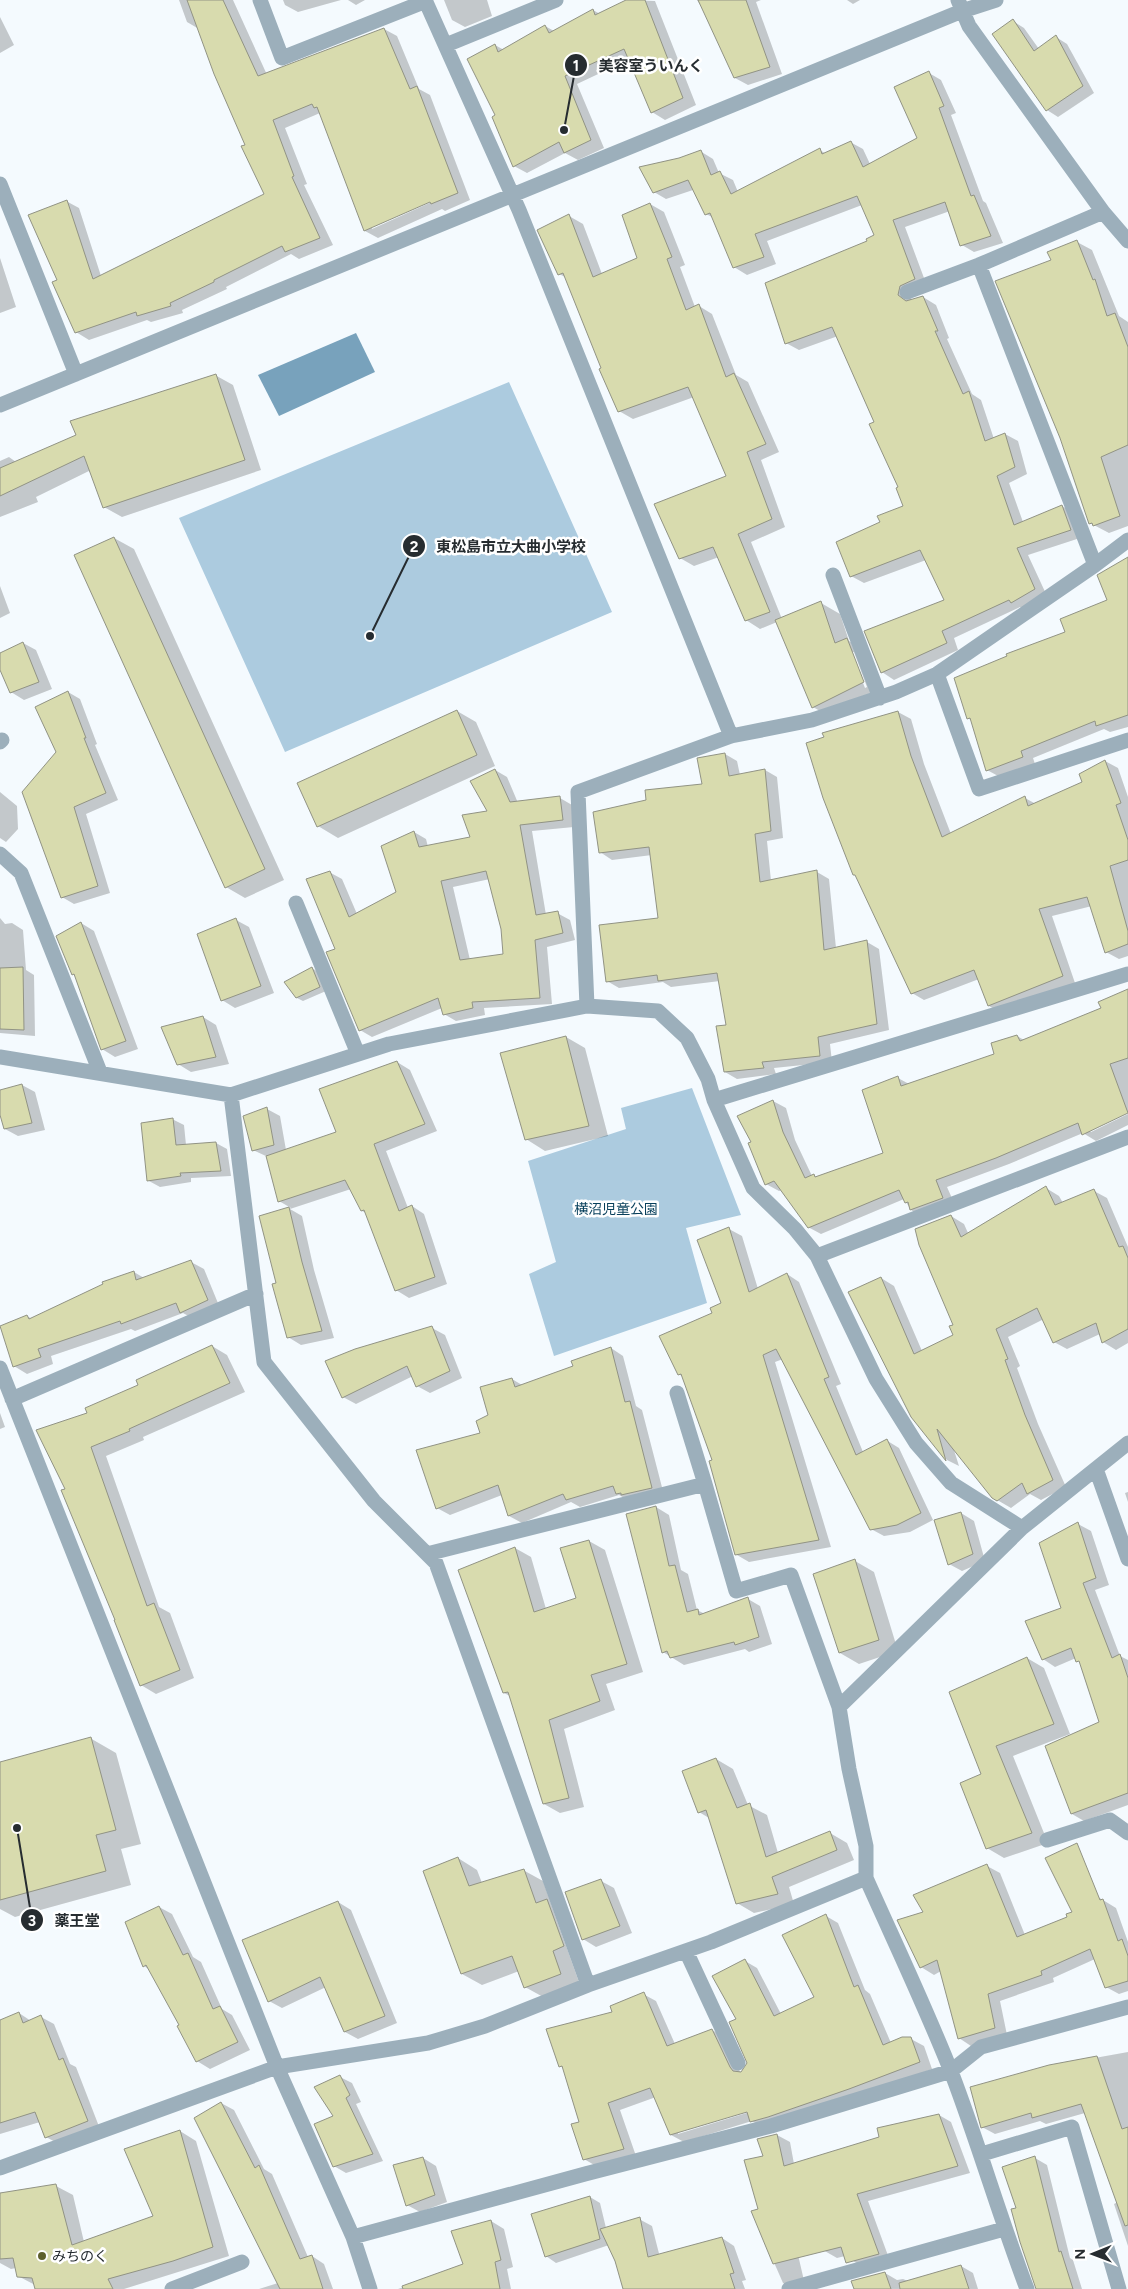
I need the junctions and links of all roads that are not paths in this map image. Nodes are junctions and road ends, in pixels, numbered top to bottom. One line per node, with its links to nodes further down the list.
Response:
1 (260, 0): 2 (street)
2 (426, 0): 6 (street)
3 (556, 0): 6 (street)
4 (996, 0): 5 (street)
5 (960, 5): 8 (street); 9 (street)
6 (446, 45): 8 (street)
7 (0, 184): 10 (street)
8 (512, 195): 14 (street); 21 (street)
9 (1103, 212): 11 (street); 12 (street)
10 (6, 216): 14 (street)
11 (1128, 241)
12 (979, 265): 13 (street); 17 (street)
13 (907, 292)
14 (76, 374): 15 (street)
15 (0, 405)
16 (1128, 540): 17 (street)
17 (1094, 566): 19 (street)
18 (833, 575): 20 (street)
19 (938, 674): 20 (street); 22 (street)
20 (880, 698): 21 (street)
21 (731, 736): 26 (street)
22 (1128, 740)
23 (0, 854): 29 (street)
24 (296, 903): 27 (street)
25 (1128, 974): 31 (street)
26 (586, 1006): 27 (street); 31 (street)
27 (358, 1054): 30 (street)
28 (0, 1057): 29 (street)
29 (100, 1072): 30 (street)
30 (231, 1095): 34 (street)
31 (714, 1100): 33 (street)
32 (1128, 1137): 33 (street)
33 (817, 1256): 41 (street)
34 (256, 1294): 37 (street); 42 (street)
35 (0, 1368): 37 (street)
36 (677, 1393): 40 (street)
37 (12, 1399): 52 (street)
38 (1128, 1443): 39 (street)
39 (1096, 1469): 41 (street); 43 (street)
40 (705, 1484): 42 (street); 44 (street)
41 (1022, 1528): 44 (street)
42 (427, 1554): 49 (street)
43 (1128, 1559)
44 (839, 1707): 47 (street)
45 (1128, 1833): 46 (street)
46 (1046, 1840)
47 (866, 1878): 48 (street); 53 (street)
48 (686, 1951): 49 (street); 51 (street)
49 (588, 1985): 52 (street)
50 (1128, 2007): 53 (street)
51 (738, 2063)
52 (277, 2067): 55 (street); 57 (street)
53 (951, 2071): 54 (street); 57 (street)
54 (982, 2154): 56 (street); 64 (street)
55 (0, 2168)
56 (1004, 2229): 62 (street); 63 (street)
57 (353, 2237): 61 (street)
58 (242, 2262): 59 (street)
59 (209, 2282): 60 (street)
60 (172, 2289)
61 (370, 2289)
62 (789, 2289)
63 (1027, 2289)
64 (1119, 2289)

